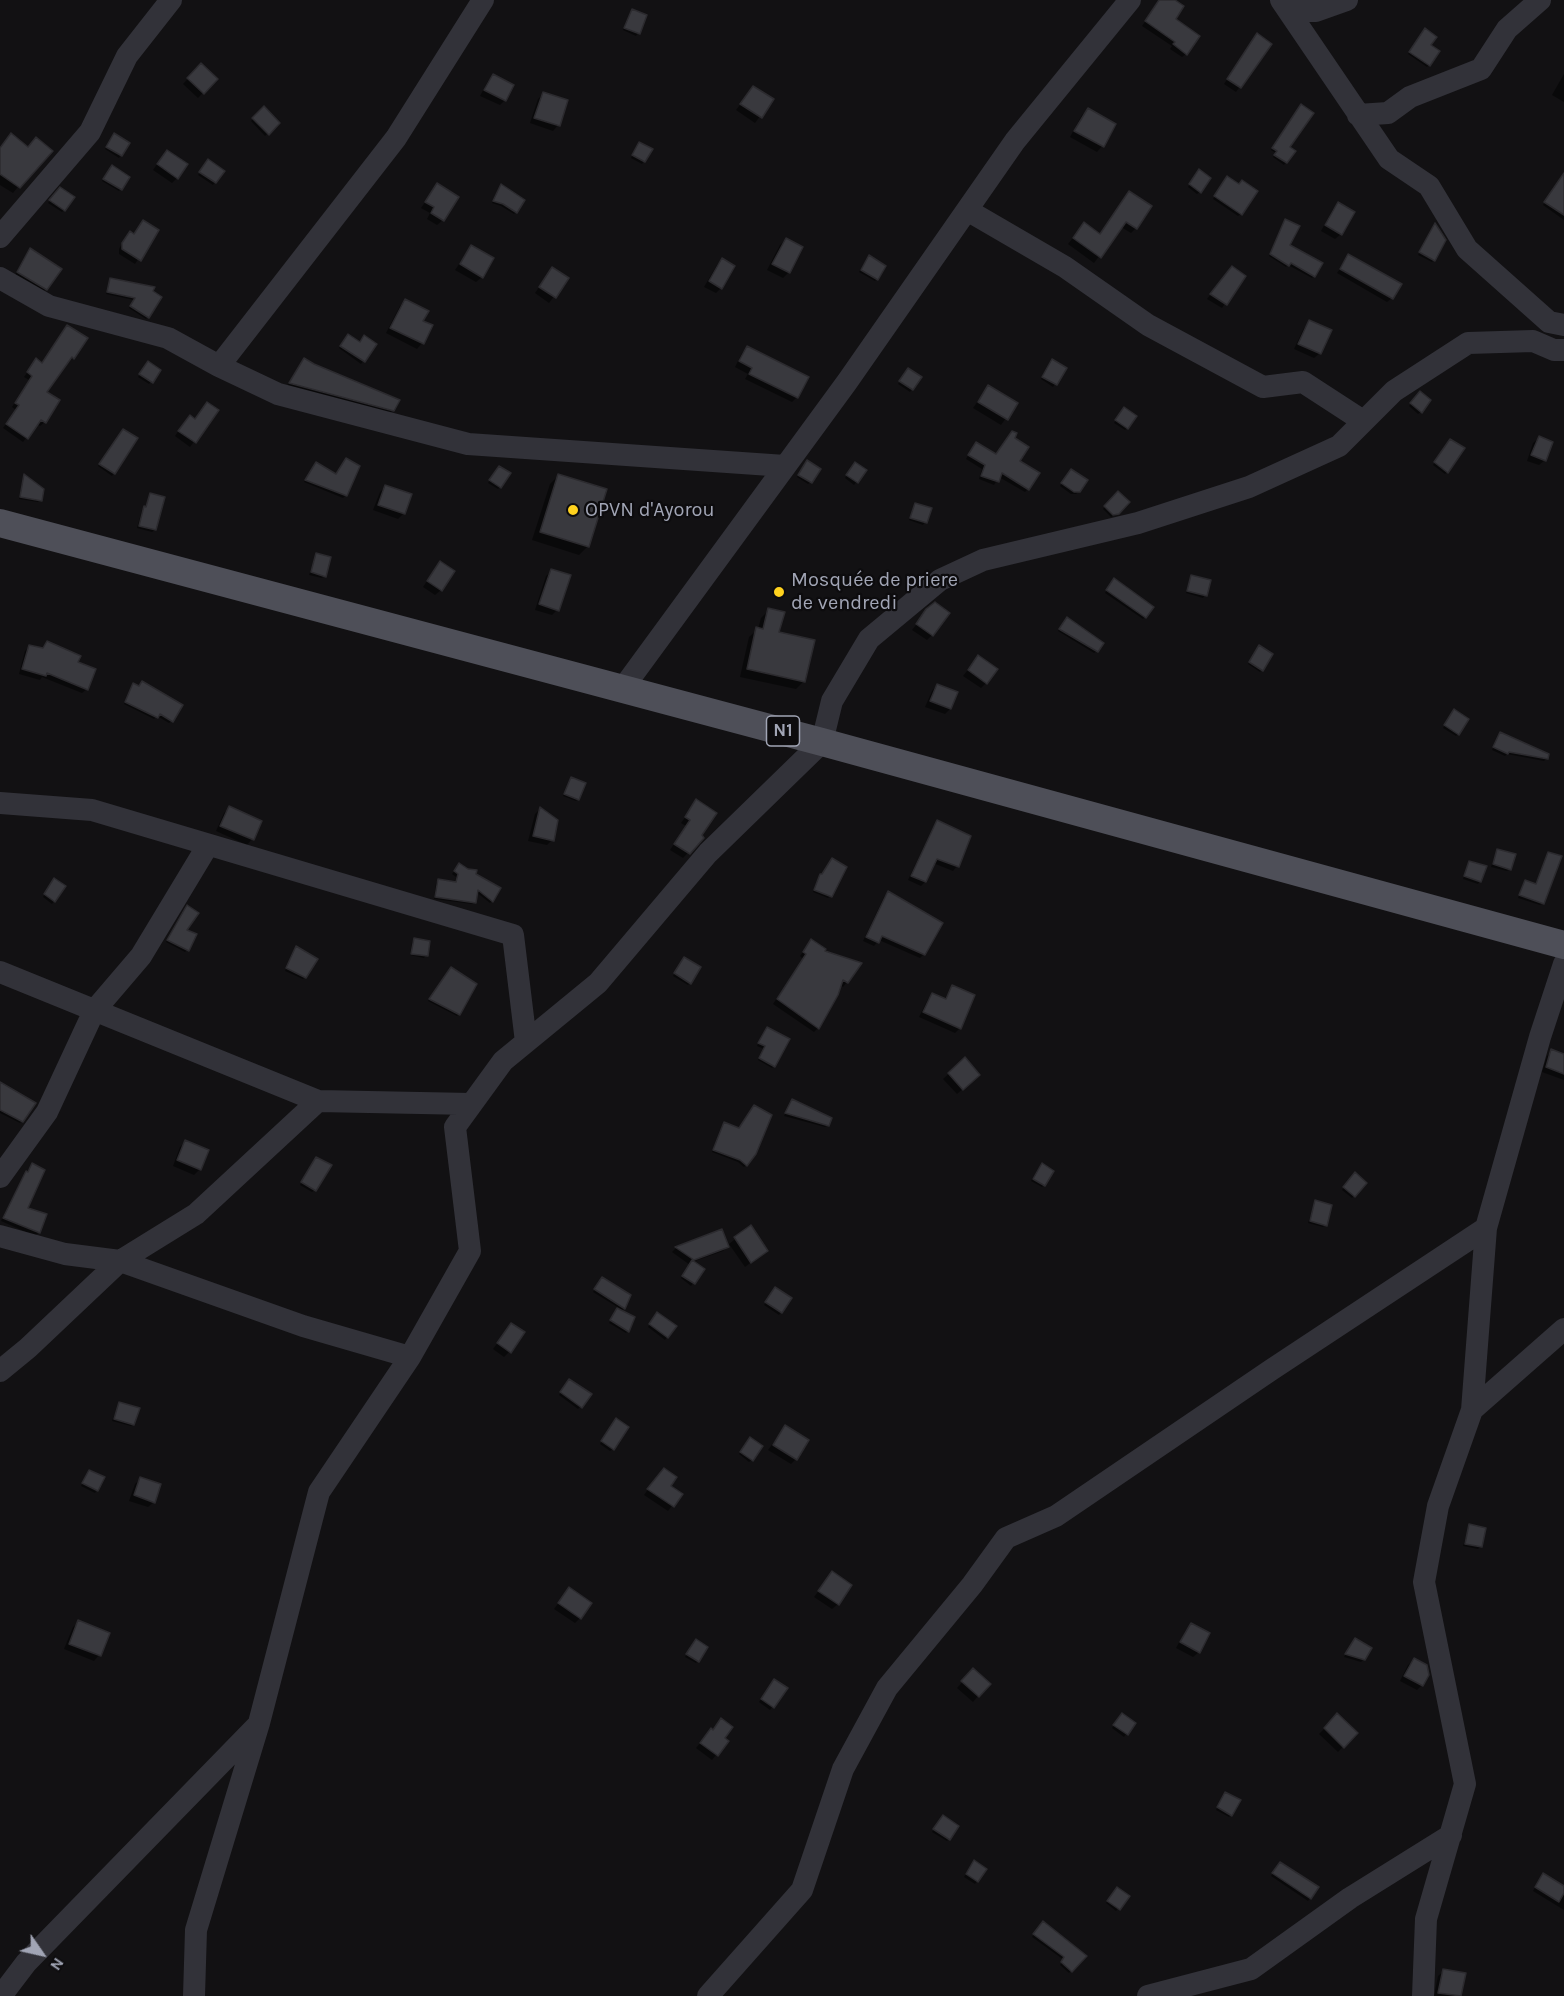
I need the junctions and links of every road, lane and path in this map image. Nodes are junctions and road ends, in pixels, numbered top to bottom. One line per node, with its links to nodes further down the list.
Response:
1 (171, 0): 9 (street)
2 (483, 0): 13 (street)
3 (1130, 0): 8 (street)
4 (1347, 0): 6 (street)
5 (1540, 0): 7 (street)
6 (1286, 6): 7 (street)
7 (1358, 115): 11 (street)
8 (967, 210): 14 (street); 15 (street)
9 (0, 237)
10 (0, 278): 13 (street)
11 (1564, 325)
12 (1564, 350): 14 (street)
13 (219, 366): 15 (street)
14 (1364, 421): 18 (street)
15 (785, 466): 17 (street)
16 (0, 523): 17 (main road, N1)
17 (622, 688): 18 (main road, N1)
18 (822, 742): 21 (main road, N1); 25 (street)
19 (0, 803): 20 (street)
20 (208, 844): 24 (street); 25 (street)
21 (1564, 945)
22 (1564, 964): 29 (street)
23 (0, 972): 24 (street)
24 (94, 1011): 26 (street); 28 (street)
25 (526, 1042): 27 (street)
26 (318, 1101): 27 (street); 31 (street)
27 (471, 1104): 33 (street)
28 (0, 1177)
29 (1486, 1228): 35 (street); 40 (street)
30 (0, 1236): 31 (street)
31 (120, 1261): 33 (street); 34 (street)
32 (1564, 1329): 35 (street)
33 (410, 1357): 36 (street)
34 (4, 1366)
35 (1472, 1410): 37 (street)
36 (259, 1723): 38 (street); 39 (street)
37 (1451, 1834): 41 (street); 42 (street)
38 (1, 1996)
39 (194, 1996)
40 (708, 1996)
41 (1148, 1996)
42 (1423, 1996)

